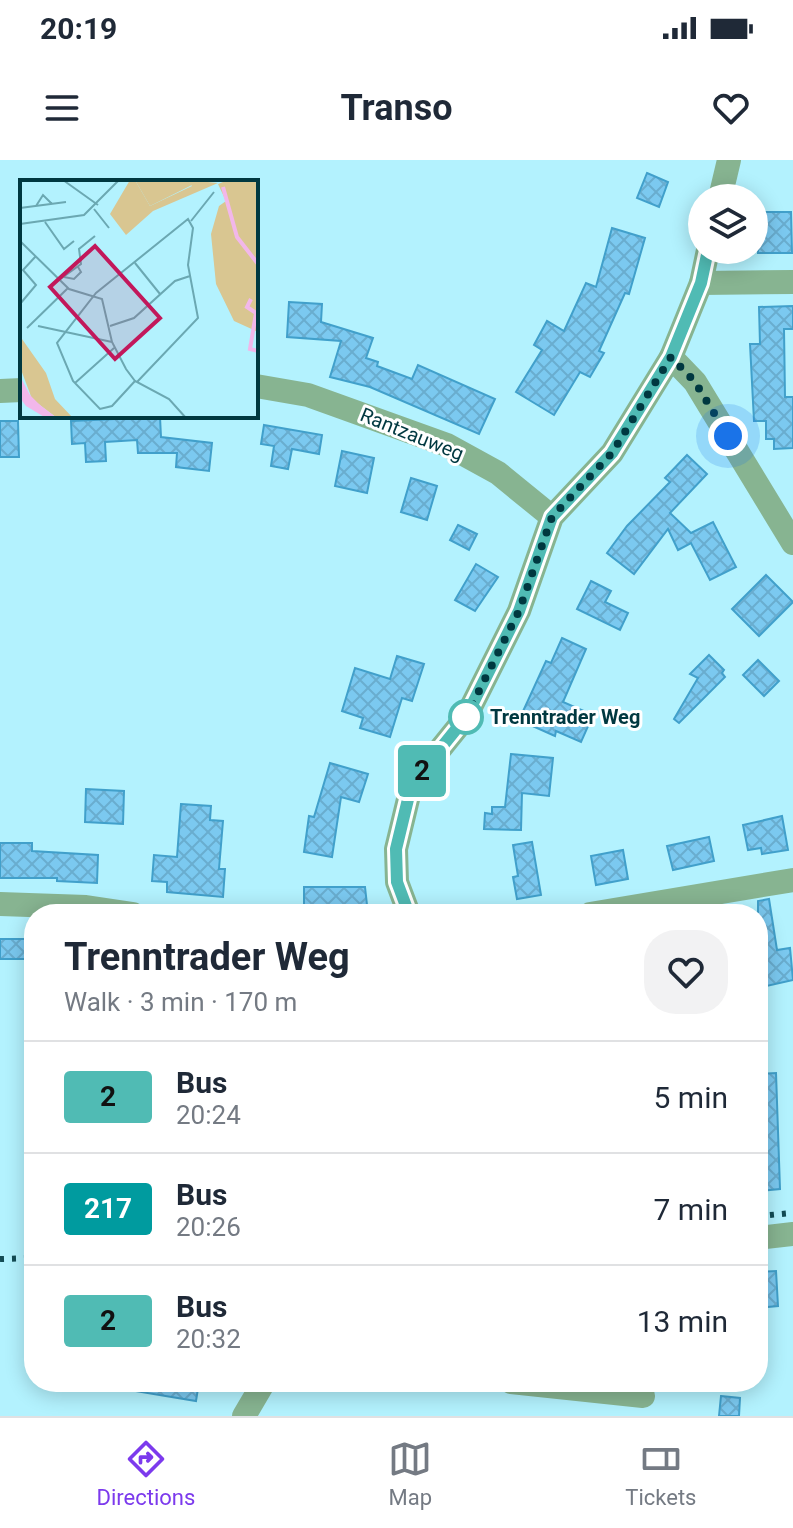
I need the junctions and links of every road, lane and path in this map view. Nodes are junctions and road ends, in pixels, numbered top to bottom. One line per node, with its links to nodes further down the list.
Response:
1 (729, 160): 2 (street)
2 (723, 184)
3 (705, 264): 5 (street)
4 (793, 282): 5 (street)
5 (701, 283): 6 (street)
6 (671, 357): 10 (street); 11 (street)
7 (258, 386): 10 (street, Rantzauweg)
8 (20, 390): 9 (street)
9 (0, 391)
10 (552, 517): 14 (street)
11 (793, 543)
12 (793, 880): 15 (street)
13 (0, 904): 16 (street)
14 (405, 904)
15 (650, 904)
16 (24, 905)
17 (793, 1234): 18 (street)
18 (768, 1237)
19 (258, 1392): 22 (street)
20 (619, 1392): 21 (street)
21 (642, 1395)
22 (244, 1416)

